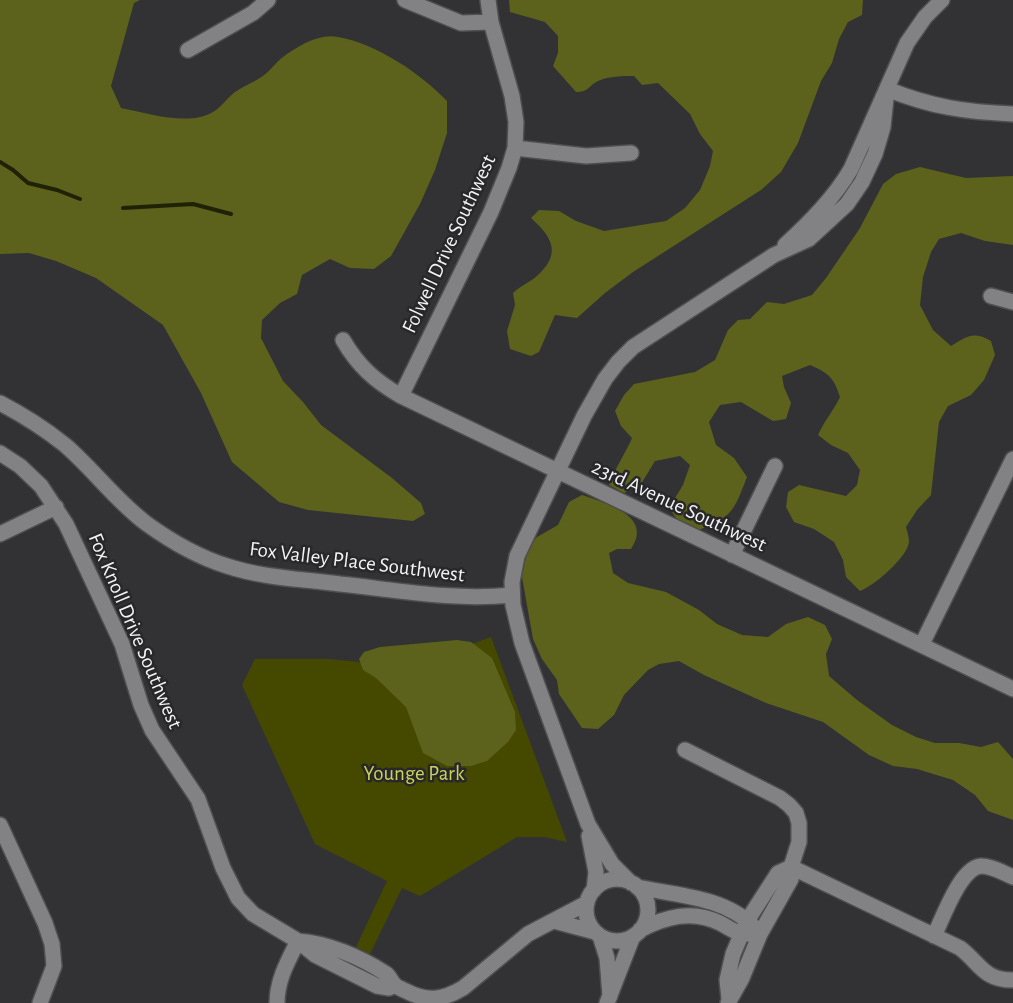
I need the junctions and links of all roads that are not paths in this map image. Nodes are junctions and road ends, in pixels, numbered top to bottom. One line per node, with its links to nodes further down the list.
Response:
1 (268, 0): 6 (street)
2 (405, 0): 5 (street)
3 (488, 0): 5 (street, Folwell Drive Southwest)
4 (942, 0): 7 (street)
5 (490, 22): 9 (street, Folwell Drive Southwest)
6 (188, 50)
7 (887, 89): 8 (street); 19 (street)
8 (1013, 114)
9 (515, 148): 10 (street); 14 (street, Folwell Drive Southwest)
10 (631, 153)
11 (991, 296): 12 (street)
12 (1013, 302)
13 (343, 340): 14 (street, 23rd Avenue Southwest)
14 (401, 396): 19 (street, 23rd Avenue Southwest)
15 (0, 403): 24 (street, Fox Valley Place Southwest)
16 (0, 453): 21 (street)
17 (1013, 459): 20 (street)
18 (775, 466): 23 (street)
19 (557, 471): 23 (street, 23rd Avenue Southwest); 24 (street)
20 (1007, 486): 25 (street)
21 (56, 507): 22 (street); 40 (street, Fox Knoll Drive Southwest)
22 (0, 534)
23 (732, 555): 25 (street, 23rd Avenue Southwest)
24 (512, 595): 28 (street)
25 (922, 644): 26 (street, 23rd Avenue Southwest)
26 (1013, 689)
27 (685, 750): 30 (street)
28 (588, 824): 32 (street); 33 (street)
29 (0, 825): 45 (street)
30 (791, 867): 35 (street); 38 (street); 39 (street)
31 (1013, 877): 39 (street)
32 (634, 885): 33 (street); 35 (street); 36 (street)
33 (590, 896): 34 (street); 37 (street)
34 (554, 921): 37 (street); 43 (street, Fox Knoll Drive Southwest)
35 (744, 928): 36 (street); 38 (street); 44 (street)
36 (636, 933): 37 (street); 42 (street)
37 (598, 934): 42 (street)
38 (760, 934): 44 (street)
39 (934, 936): 41 (street)
40 (298, 941): 43 (street, Fox Knoll Drive Southwest); 46 (street)
41 (1013, 980)
42 (608, 999)
43 (424, 1001)
44 (732, 1002)
45 (40, 1003)
46 (277, 1003)

